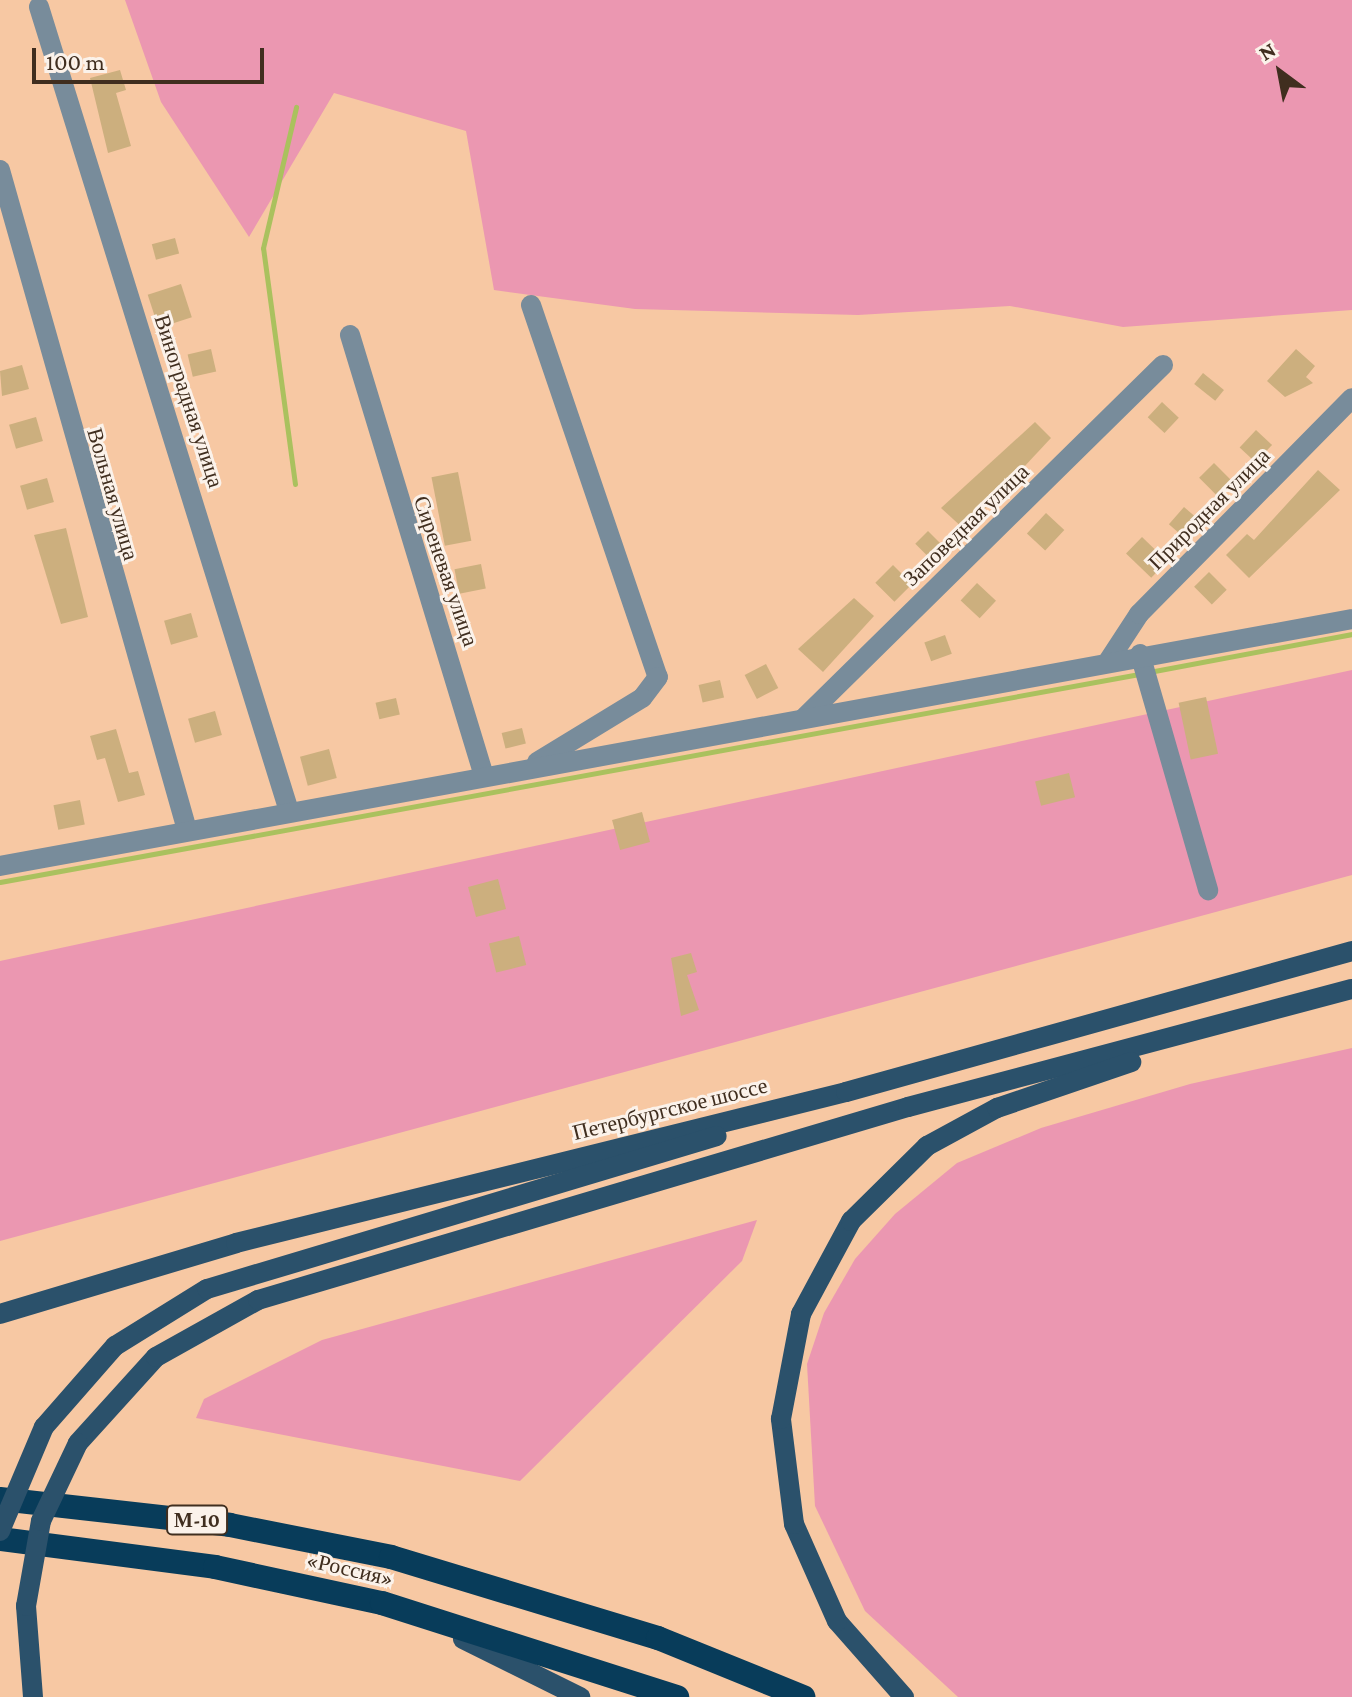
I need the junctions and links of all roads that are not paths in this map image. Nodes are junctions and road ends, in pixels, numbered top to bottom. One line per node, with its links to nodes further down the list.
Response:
1 (39, 7): 13 (street, Виноградная улица)
2 (0, 170): 14 (street, Вольная улица)
3 (531, 305): 11 (street)
4 (350, 335): 12 (street, Сиреневая улица)
5 (1163, 365): 10 (street, Заповедная улица)
6 (1352, 398): 8 (street, Природная улица)
7 (1352, 619): 9 (street)
8 (1109, 660): 9 (street); 10 (street)
9 (1144, 666): 16 (street)
10 (803, 719): 11 (street)
11 (527, 768): 12 (street)
12 (484, 776): 13 (street)
13 (289, 811): 14 (street)
14 (187, 830): 15 (street)
15 (0, 866)
16 (1208, 890)
17 (1352, 951): 20 (main road, Петербургское шоссе)
18 (1352, 989): 19 (main road)
19 (1287, 1008): 26 (main road, bridge); 30 (main road)
20 (846, 1092): 21 (main road, Петербургское шоссе); 23 (main road, bridge)
21 (0, 1314)
22 (0, 1499): 29 (highway, «Россия» / М-10)
23 (0, 1531)
24 (0, 1539): 25 (highway, «Россия» / М-10)
25 (382, 1603): 27 (main road); 28 (highway, «Россия» / М-10)
26 (33, 1697)
27 (580, 1697)
28 (677, 1697)
29 (803, 1697)
30 (904, 1697)

